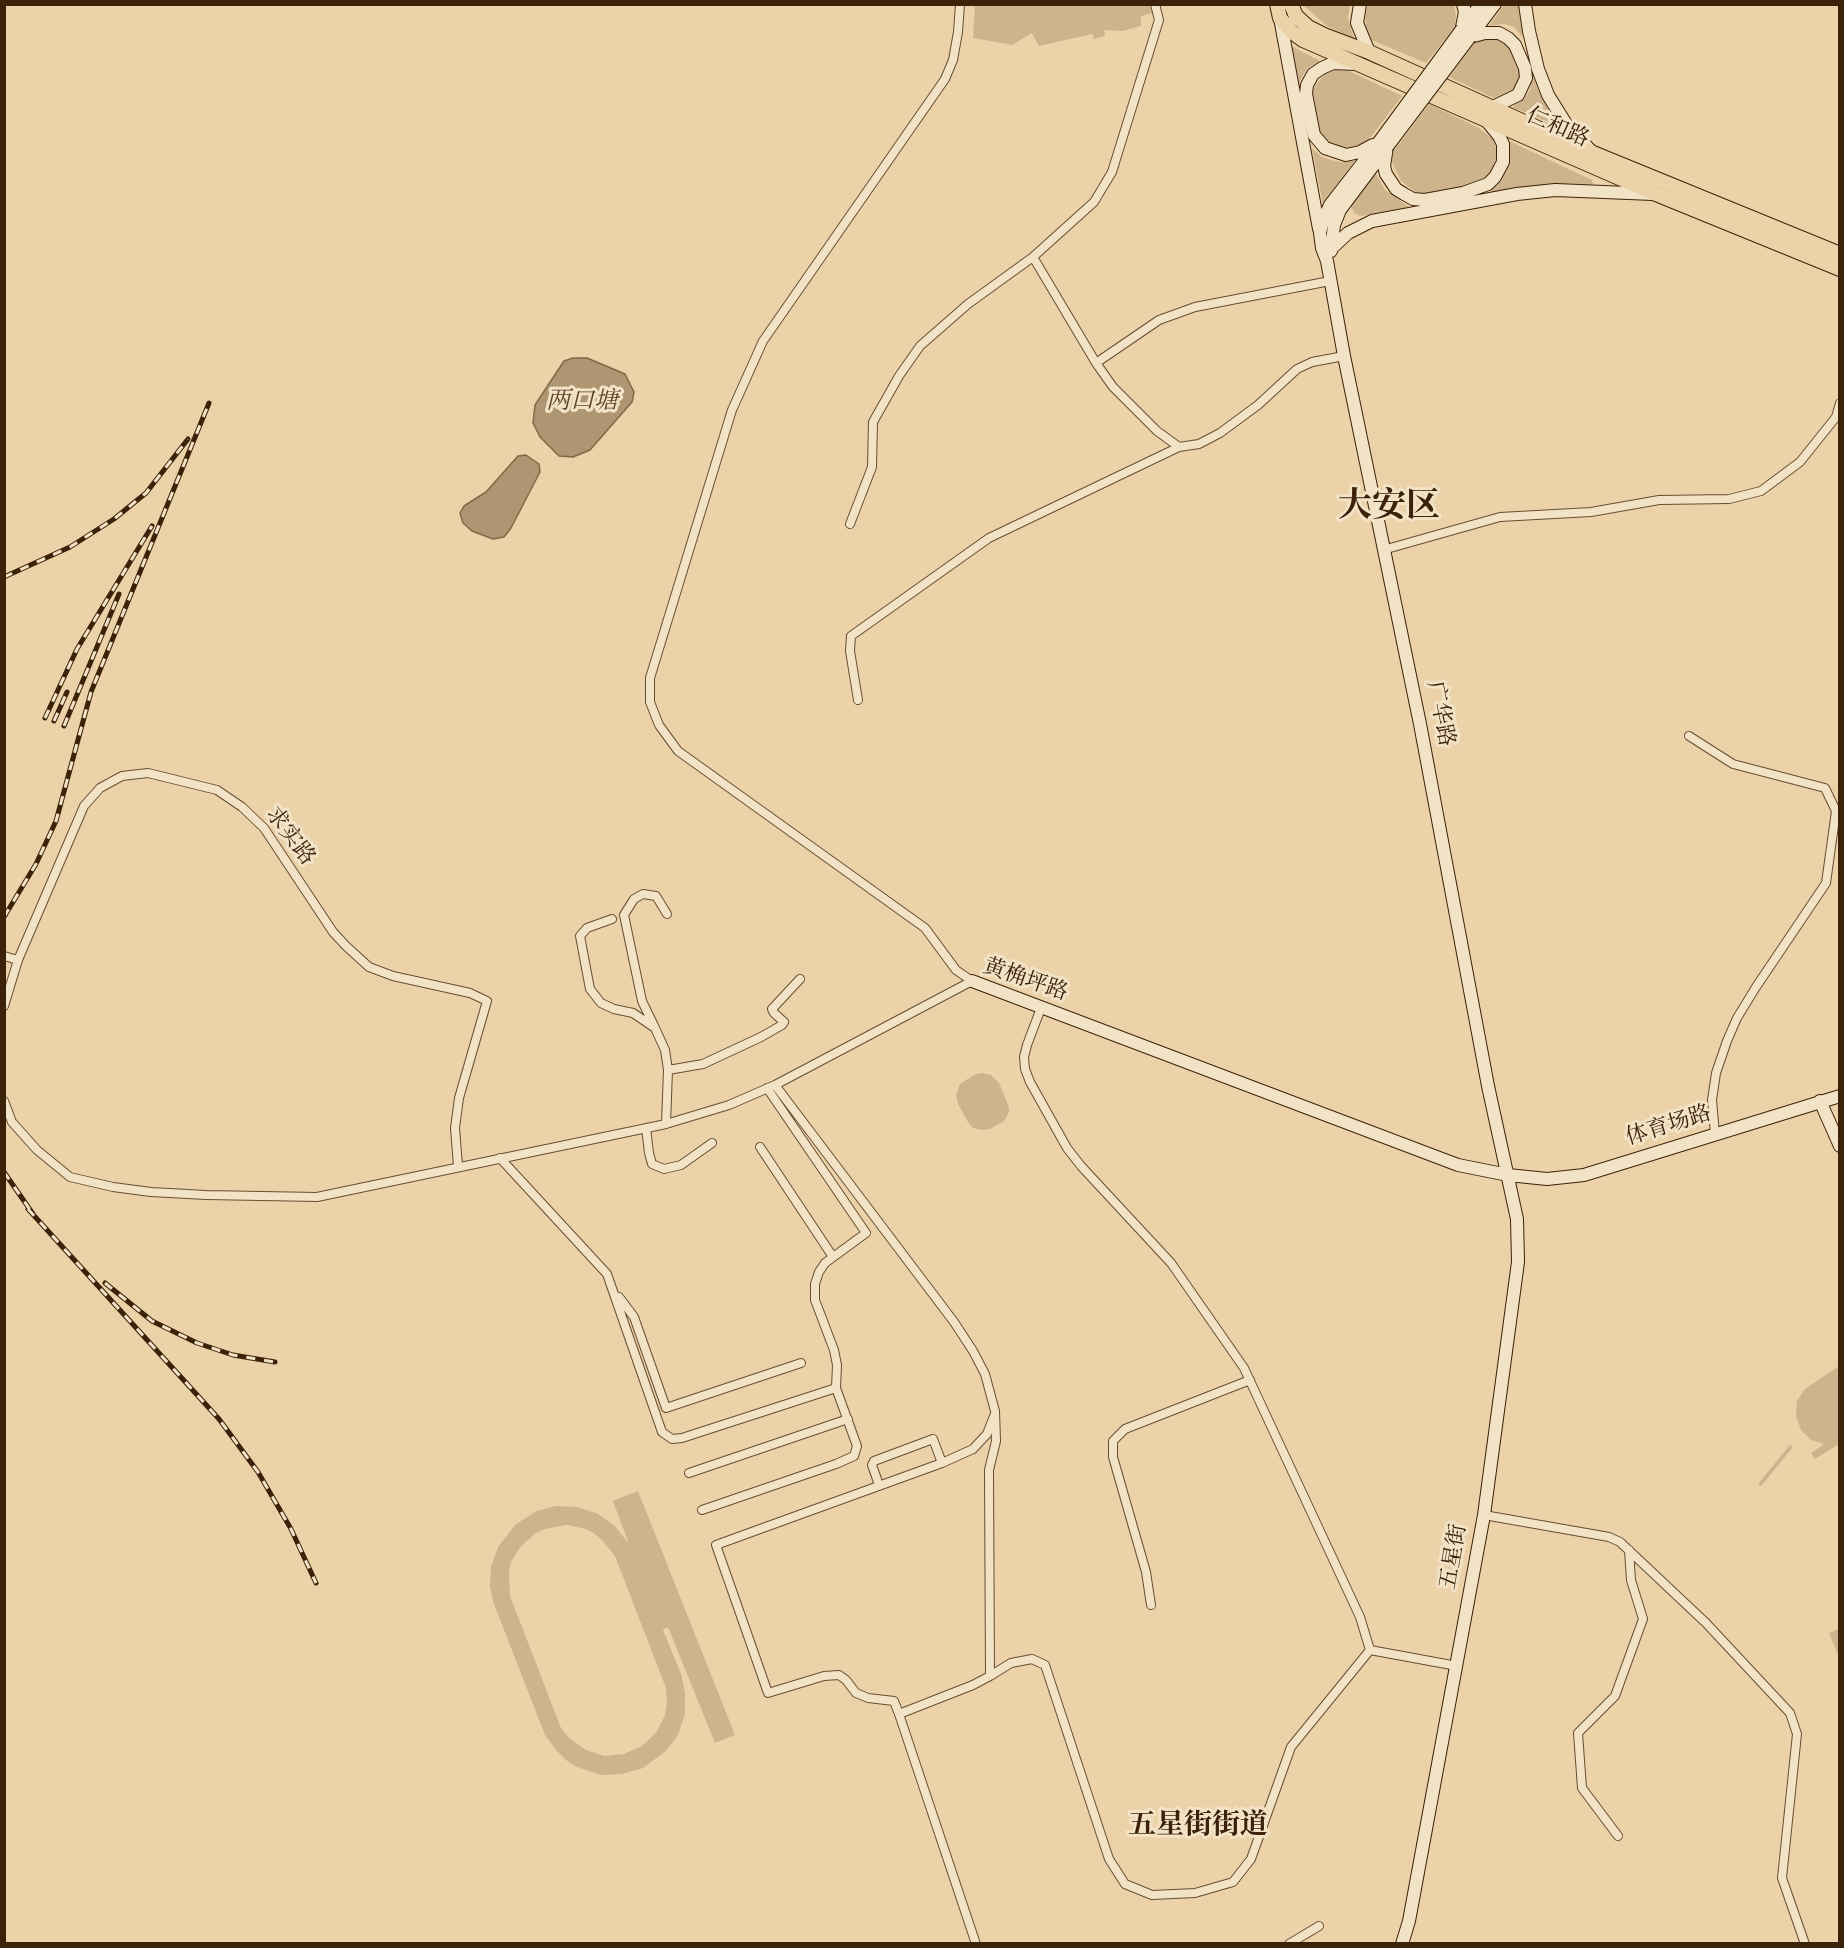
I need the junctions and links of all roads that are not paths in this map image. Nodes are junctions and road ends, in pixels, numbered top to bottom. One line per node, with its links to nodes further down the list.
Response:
1 (960, 4): 39 (street)
2 (1155, 4): 21 (street)
3 (1291, 4): 11 (main road, 仁和路)
4 (1360, 4): 11 (main road)
5 (1463, 4): 10 (main road)
6 (1481, 4): 10 (main road)
7 (1495, 4): 10 (main road)
8 (1525, 4): 16 (main road)
9 (1278, 11): 12 (main road, 仁和路); 18 (main road, 广华路)
10 (1466, 33): 13 (main road); 15 (main road, bridge)
11 (1369, 52): 13 (main road, 仁和路)
12 (1360, 64): 14 (main road, 仁和路); 15 (main road)
13 (1493, 107): 16 (main road, 仁和路)
14 (1486, 120): 15 (main road); 17 (main road, 仁和路)
15 (1383, 145): 18 (main road); 19 (main road)
16 (1593, 153): 20 (main road, 仁和路)
17 (1656, 194): 19 (main road); 23 (main road, 仁和路)
18 (1320, 233): 22 (main road, 广华路)
19 (1333, 247): 22 (main road)
20 (1839, 254)
21 (1032, 257): 26 (street); 29 (street)
22 (1327, 261): 24 (main road, 广华路)
23 (1839, 269)
24 (1330, 281): 25 (main road, 广华路); 26 (street)
25 (1344, 356): 28 (street); 30 (main road, 广华路)
26 (1096, 363): 28 (street)
27 (1839, 403): 30 (street)
28 (1179, 447): 31 (street)
29 (850, 524)
30 (1383, 550): 56 (main road, 广华路)
31 (858, 700)
32 (1689, 736): 33 (street)
33 (1838, 810): 50 (street)
34 (667, 914): 42 (street)
35 (612, 919): 42 (street)
36 (4, 956): 37 (street)
37 (18, 960): 40 (street, 求实路); 55 (street, 求实路)
38 (800, 979): 43 (street)
39 (972, 981): 41 (main road, 黄桷坪路); 44 (street, 黄桷坪路)
40 (4, 1006)
41 (1041, 1008): 56 (main road, 黄桷坪路); 60 (street)
42 (655, 1028): 43 (street)
43 (668, 1070): 48 (street)
44 (771, 1086): 48 (street, 黄桷坪路); 57 (street); 62 (street)
45 (1839, 1096): 47 (main road, 体育场路)
46 (4, 1101): 55 (street, 黄桷坪路)
47 (1820, 1101): 50 (main road, 体育场路); 52 (main road)
48 (666, 1124): 49 (street, 黄桷坪路)
49 (646, 1128): 51 (street); 54 (street, 黄桷坪路)
50 (1715, 1134): 56 (main road, 体育场路)
51 (712, 1143)
52 (1839, 1146)
53 (760, 1147): 57 (street)
54 (500, 1158): 55 (street, 黄桷坪路); 58 (street)
55 (458, 1166)
56 (1508, 1175): 68 (main road, 五星街)
57 (833, 1257): 61 (street)
58 (613, 1288): 59 (street); 61 (street)
59 (801, 1363)
60 (1250, 1380): 70 (street); 71 (street)
61 (836, 1388): 63 (street)
62 (996, 1411): 64 (street); 73 (street)
63 (848, 1419): 65 (street); 67 (street)
64 (942, 1463): 66 (street); 66 (street)
65 (689, 1473)
66 (879, 1485): 74 (street)
67 (702, 1510)
68 (1484, 1515): 69 (street); 72 (main road, 五星街)
69 (1629, 1550): 75 (street); 80 (street)
70 (1151, 1605)
71 (1370, 1650): 72 (street); 73 (street)
72 (1457, 1666): 79 (main road, 五星街)
73 (990, 1676): 74 (street)
74 (899, 1714): 77 (street)
75 (1618, 1836)
76 (1319, 1926): 78 (street)
77 (976, 1944)
78 (1289, 1944)
79 (1402, 1944)
80 (1804, 1944)

